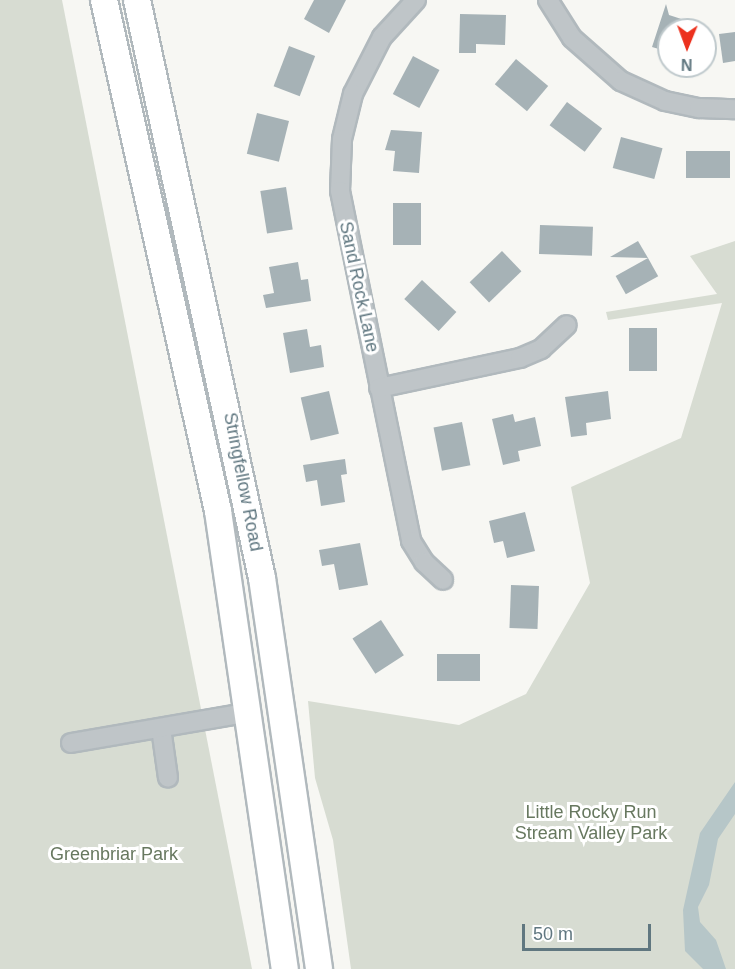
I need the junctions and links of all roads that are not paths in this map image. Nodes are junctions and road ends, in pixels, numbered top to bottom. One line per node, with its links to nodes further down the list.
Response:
1 (104, 0): 9 (main road, Stringfellow Road)
2 (137, 0): 14 (main road, Stringfellow Road)
3 (416, 0): 7 (street, Sand Rock Lane)
4 (548, 0): 5 (street)
5 (735, 109)
6 (567, 325): 7 (street)
7 (380, 388): 8 (street, Sand Rock Lane)
8 (443, 580)
9 (250, 712): 10 (street); 13 (main road, Stringfellow Road)
10 (160, 728): 11 (street); 12 (street)
11 (71, 743)
12 (168, 778)
13 (285, 969)
14 (319, 969)

